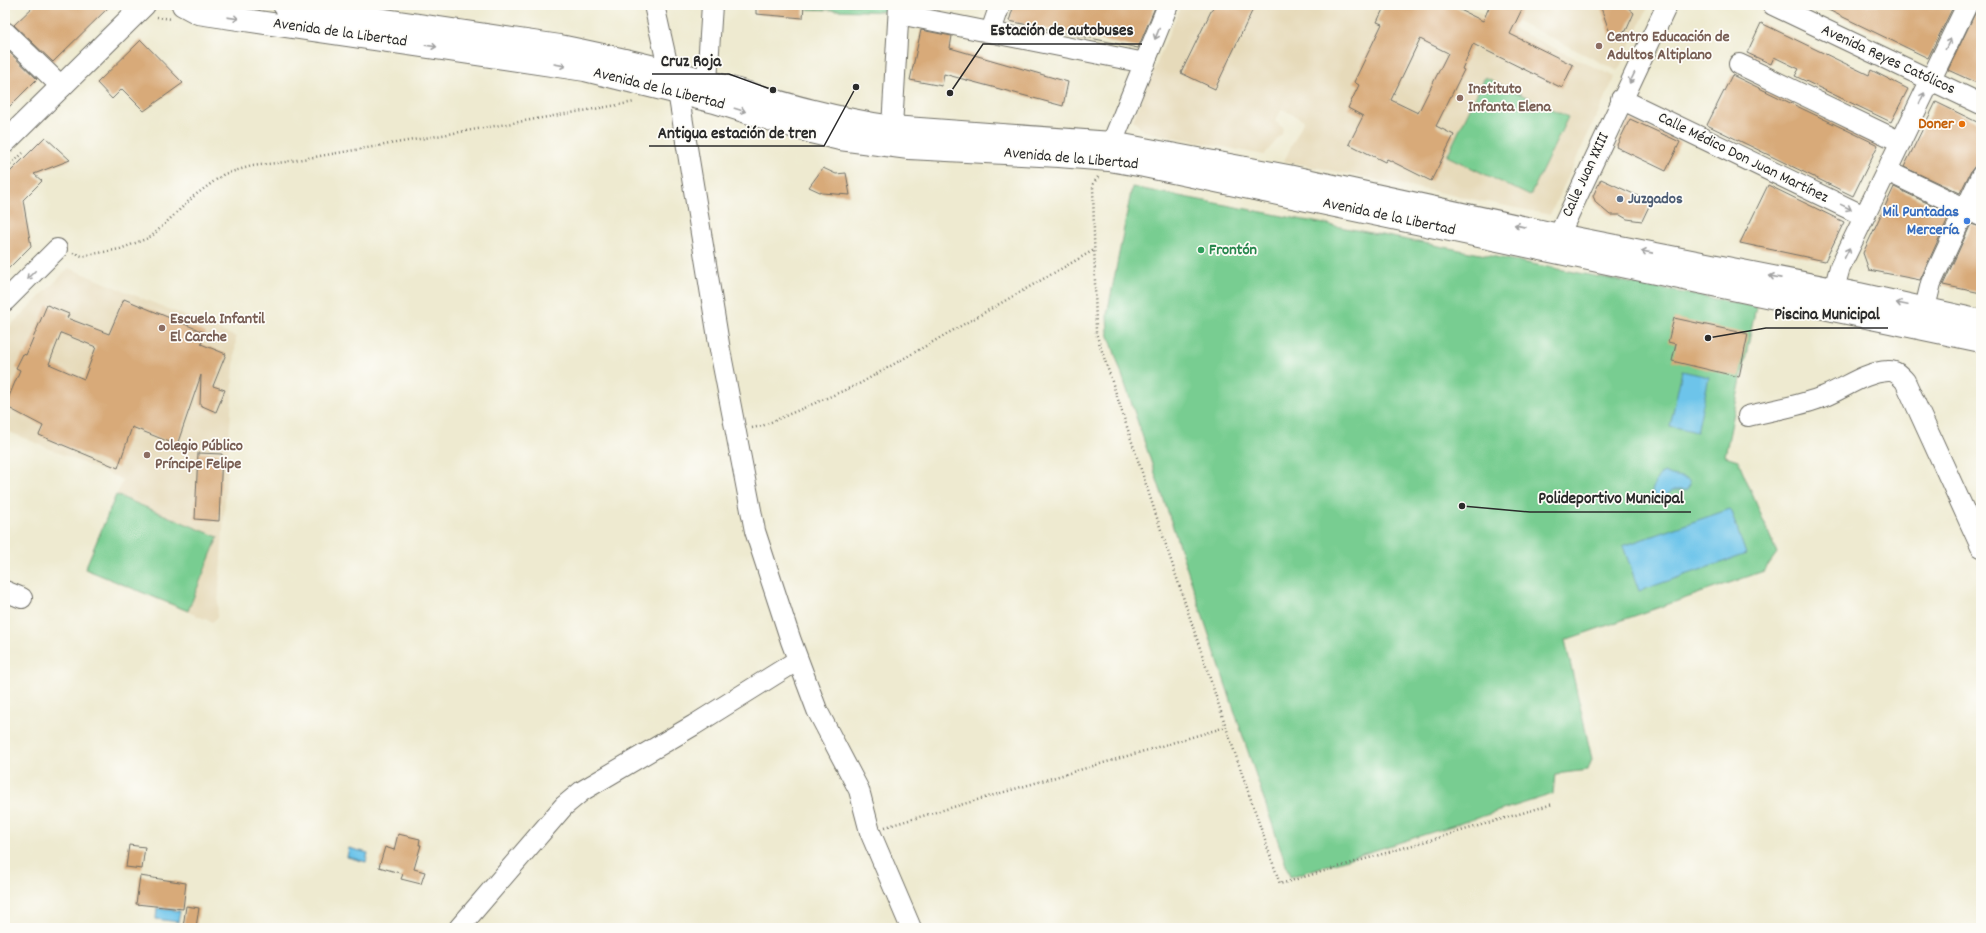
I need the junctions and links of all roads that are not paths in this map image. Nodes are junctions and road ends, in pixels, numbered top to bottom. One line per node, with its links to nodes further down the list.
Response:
1 (144, 5): 19 (main road)
2 (183, 5): 20 (main road, Avenida de la Libertad, one-way to 20)
3 (284, 5): 16 (main road)
4 (654, 5): 16 (street)
5 (712, 5): 18 (street)
6 (1000, 5): 12 (street)
7 (1168, 5): 14 (street, one-way to 14)
8 (1667, 5): 21 (street, Calle Juan XXIII, one-way to 21)
9 (1773, 5): 17 (street, Avenida Reyes Católicos)
10 (1967, 5): 17 (street, one-way to 10)
11 (899, 9): 12 (street); 23 (street)
12 (992, 31): 14 (street)
13 (5, 32): 19 (street)
14 (1145, 63): 26 (street)
15 (1739, 64): 25 (street)
16 (664, 69): 18 (main road)
17 (1931, 80): 22 (street, Avenida Reyes Católicos); 25 (street, one-way to 17)
18 (707, 81): 23 (main road)
19 (62, 87): 24 (main road)
20 (678, 92): 26 (main road, Avenida de la Libertad, one-way to 26); 40 (street)
21 (1621, 99): 30 (street, Calle Médico Don Juan Martínez, one-way to 30); 31 (street, Calle Juan XXIII)
22 (1981, 104)
23 (892, 127): 26 (main road)
24 (5, 142)
25 (1901, 142): 27 (street)
26 (1110, 151): 31 (main road)
27 (1887, 171): 29 (street); 30 (street)
28 (1981, 176): 29 (street)
29 (1973, 212): 35 (street)
30 (1864, 216): 33 (street, one-way to 30)
31 (1556, 243): 33 (main road)
32 (57, 249): 34 (street, one-way to 34)
33 (1832, 299): 35 (main road, one-way to 33); 37 (main road)
34 (5, 301)
35 (1925, 308): 36 (main road)
36 (1981, 321)
37 (1981, 341)
38 (1748, 416): 39 (street)
39 (1981, 547)
40 (798, 660): 41 (street); 42 (street)
41 (459, 928)
42 (911, 928)

